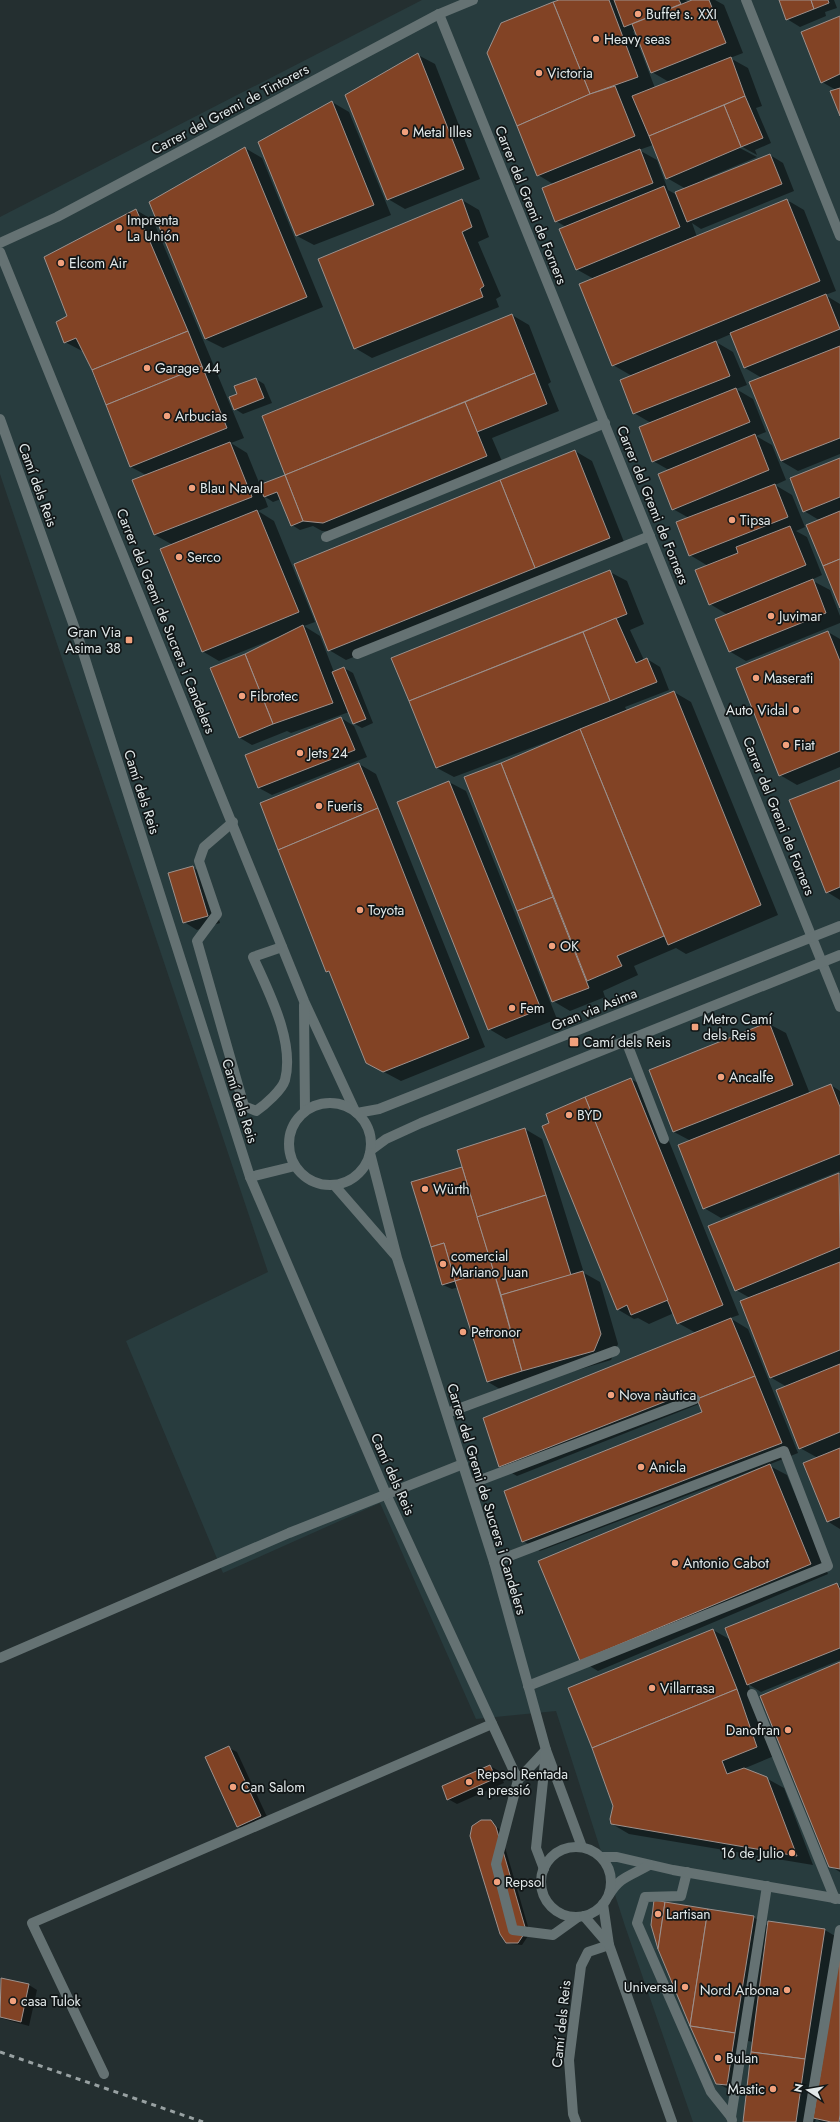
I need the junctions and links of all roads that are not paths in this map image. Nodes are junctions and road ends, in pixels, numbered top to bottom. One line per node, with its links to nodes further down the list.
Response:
1 (473, 0): 3 (street, Carrer del Gremi de Tintorers)
2 (746, 0): 4 (street)
3 (438, 14): 5 (street, Carrer del Gremi de Tintorers); 8 (street, Carrer del Gremi de Forners)
4 (840, 236)
5 (0, 243)
6 (0, 252): 12 (street, Carrer del Gremi de Sucrers i Candelers)
7 (0, 419): 26 (street, Camí dels Reis)
8 (605, 423): 9 (street, Carrer del Gremi de Forners); 10 (street)
9 (650, 536): 11 (street); 14 (street, Carrer del Gremi de Forners)
10 (326, 537)
11 (357, 654)
12 (233, 822): 15 (street, Carrer del Gremi de Sucrers i Candelers); 15 (street)
13 (840, 926): 14 (street, Gran via Asima)
14 (813, 937): 17 (street, Carrer del Gremi de Forners); 22 (street, Gran via Asima)
15 (282, 946): 18 (street, Carrer del Gremi de Sucrers i Candelers)
16 (840, 955): 17 (street)
17 (822, 963): 19 (street, Carrer del Gremi de Forners); 20 (street)
18 (304, 1001): 21 (street, Carrer del Gremi de Sucrers i Candelers); 22 (street, Carrer del Gremi de Sucrers i Candelers)
19 (840, 1007)
20 (626, 1041): 23 (street); 24 (street)
21 (304, 1111): 22 (street); 25 (street)
22 (356, 1112): 24 (street)
23 (664, 1139)
24 (371, 1152): 27 (street); 28 (street, Carrer del Gremi de Sucrers i Candelers)
25 (295, 1166): 26 (street); 27 (street)
26 (250, 1177): 34 (street, Camí dels Reis)
27 (335, 1186): 28 (street)
28 (397, 1258): 31 (street, Carrer del Gremi de Sucrers i Candelers)
29 (615, 1351): 31 (street)
30 (695, 1399): 33 (street)
31 (447, 1413): 32 (street, Carrer del Gremi de Sucrers i Candelers)
32 (464, 1464): 33 (street, Carrer del Gremi de Sucrers i Candelers); 34 (street)
33 (470, 1484): 35 (street, Carrer del Gremi de Sucrers i Candelers)
34 (386, 1494): 36 (street); 39 (street, Camí dels Reis)
35 (494, 1562): 37 (street, Carrer del Gremi de Sucrers i Candelers); 37 (street)
36 (0, 1658)
37 (528, 1686): 40 (street, Carrer del Gremi de Sucrers i Candelers)
38 (752, 1694): 48 (street)
39 (492, 1724): 41 (street, Camí dels Reis); 53 (street)
40 (546, 1750): 41 (street); 42 (street, Carrer del Gremi de Sucrers i Candelers); 45 (street, Carrer del Gremi de Sucrers i Candelers)
41 (518, 1780): 50 (street)
42 (582, 1847): 43 (street); 45 (street)
43 (601, 1857): 44 (street); 49 (street)
44 (650, 1865): 46 (street); 49 (street)
45 (544, 1870): 50 (street)
46 (687, 1872): 47 (street); 54 (street)
47 (767, 1886): 48 (street); 54 (street)
48 (837, 1899)
49 (606, 1900): 50 (street); 52 (street)
50 (581, 1917): 52 (street)
51 (840, 1930): 57 (street)
52 (609, 1944): 55 (street, Camí dels Reis); 56 (street)
53 (104, 2074)
54 (732, 2119)
55 (576, 2122)
56 (672, 2122)
57 (808, 2122)

